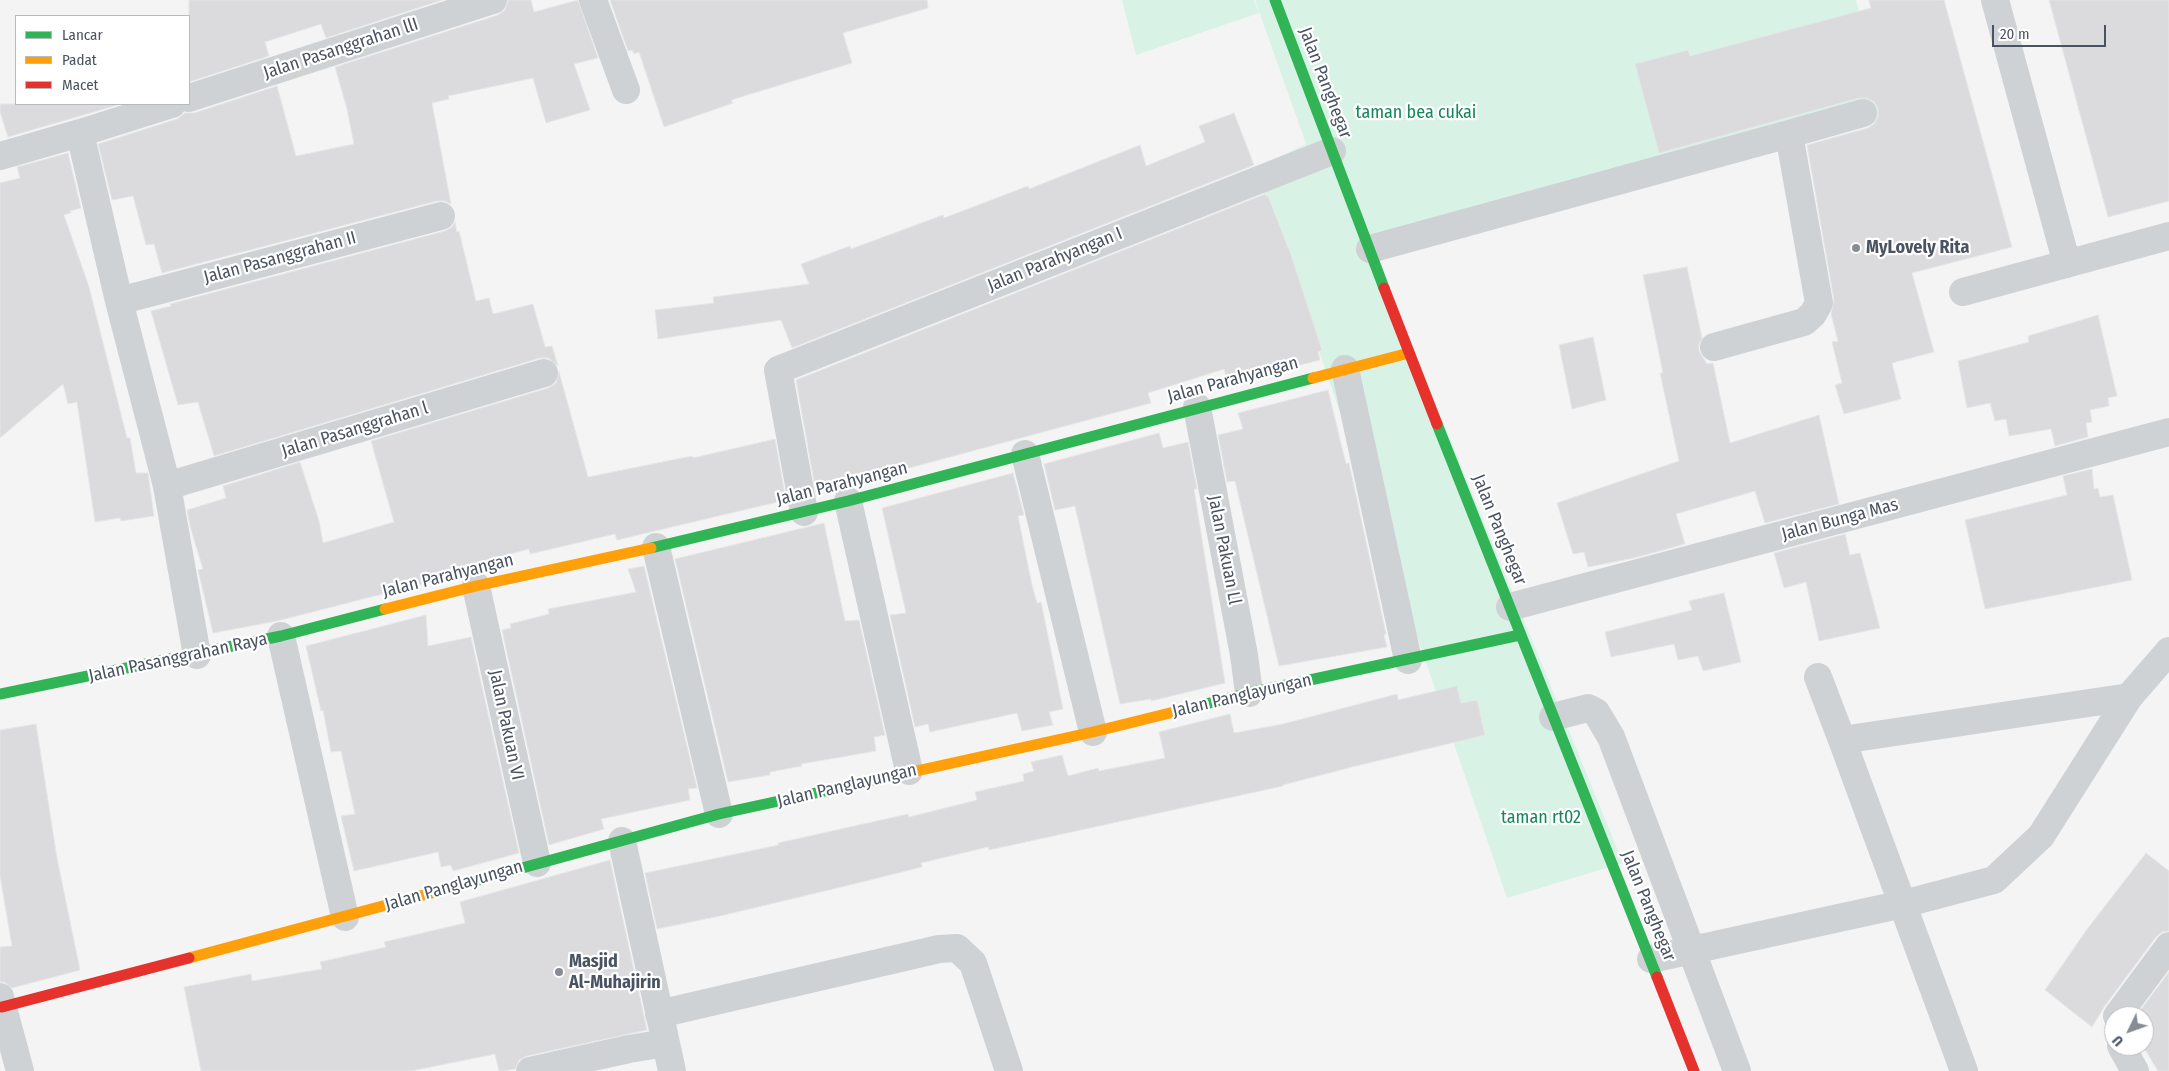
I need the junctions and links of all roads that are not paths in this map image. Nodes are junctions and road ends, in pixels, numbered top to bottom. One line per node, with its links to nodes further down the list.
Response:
1 (493, 0): 6 (street, Jalan Pasanggrahan llI)
2 (593, 0): 5 (street)
3 (1275, 0): 11 (street, Jalan Panghegar)
4 (1995, 0): 16 (street)
5 (626, 90)
6 (190, 98)
7 (169, 105): 9 (street)
8 (1863, 113): 10 (street)
9 (80, 133): 12 (street); 18 (street)
10 (1789, 134): 15 (street); 19 (street)
11 (1332, 151): 15 (street, Jalan Panghegar); 28 (street, Jalan Parahyangan I)
12 (0, 156)
13 (441, 216): 18 (street, Jalan Pasanggrahan II)
14 (2169, 236): 16 (street)
15 (1370, 248): 20 (street, Jalan Panghegar)
16 (2067, 264): 17 (street)
17 (1963, 292)
18 (119, 301): 26 (street)
19 (1714, 347)
20 (1409, 353): 21 (street, Jalan Parahyangan); 31 (street, Jalan Panghegar)
21 (1345, 369): 23 (street, Jalan Parahyangan); 36 (street)
22 (544, 373): 26 (street, Jalan Pasanggrahan l)
23 (1197, 407): 25 (street, Jalan Parahyangan); 38 (street, Jalan Pakuan Ll)
24 (2169, 432): 31 (street, Jalan Bunga Mas)
25 (1025, 454): 27 (street, Jalan Parahyangan); 42 (street)
26 (167, 486): 35 (street)
27 (848, 501): 28 (street, Jalan Parahyangan); 44 (street)
28 (804, 512): 29 (street, Jalan Parahyangan)
29 (656, 547): 30 (street, Jalan Parahyangan); 45 (street)
30 (476, 586): 33 (street, Jalan Parahyangan); 47 (street, Jalan Pakuan VI)
31 (1510, 607): 32 (street, Jalan Panghegar)
32 (1520, 635): 36 (street, Jalan Panglayungan); 41 (street, Jalan Panghegar)
33 (281, 636): 35 (street, Jalan Pasanggrahan Raya); 49 (street, Jalan Pasanggrahan Raya)
34 (2169, 651): 40 (street)
35 (197, 655): 39 (street, Jalan Pasanggrahan Raya)
36 (1408, 660): 38 (street, Jalan Panglayungan)
37 (1818, 677): 43 (street)
38 (1249, 693): 42 (street, Jalan Panglayungan)
39 (0, 694)
40 (2129, 697): 43 (street); 48 (street)
41 (1553, 717): 51 (street); 52 (street, Jalan Panghegar)
42 (1093, 732): 44 (street, Jalan Panglayungan)
43 (1842, 740): 48 (street)
44 (909, 771): 45 (street, Jalan Panglayungan)
45 (719, 814): 46 (street, Jalan Panglayungan)
46 (622, 841): 47 (street, Jalan Panglayungan); 55 (street)
47 (536, 863): 49 (street, Jalan Panglayungan)
48 (1903, 904): 51 (street); 64 (street)
49 (345, 917): 53 (street, Jalan Panglayungan)
50 (2169, 946): 54 (street)
51 (1692, 951): 52 (street); 63 (street)
52 (1651, 959): 62 (street, Jalan Panghegar)
53 (1, 1002): 58 (street)
54 (2124, 1006)
55 (659, 1014): 56 (street); 61 (street)
56 (665, 1043): 59 (street); 60 (street)
57 (2127, 1056): 65 (street)
58 (20, 1071)
59 (530, 1071)
60 (672, 1071)
61 (1009, 1071)
62 (1694, 1071)
63 (1737, 1071)
64 (1964, 1071)
65 (2135, 1071)

